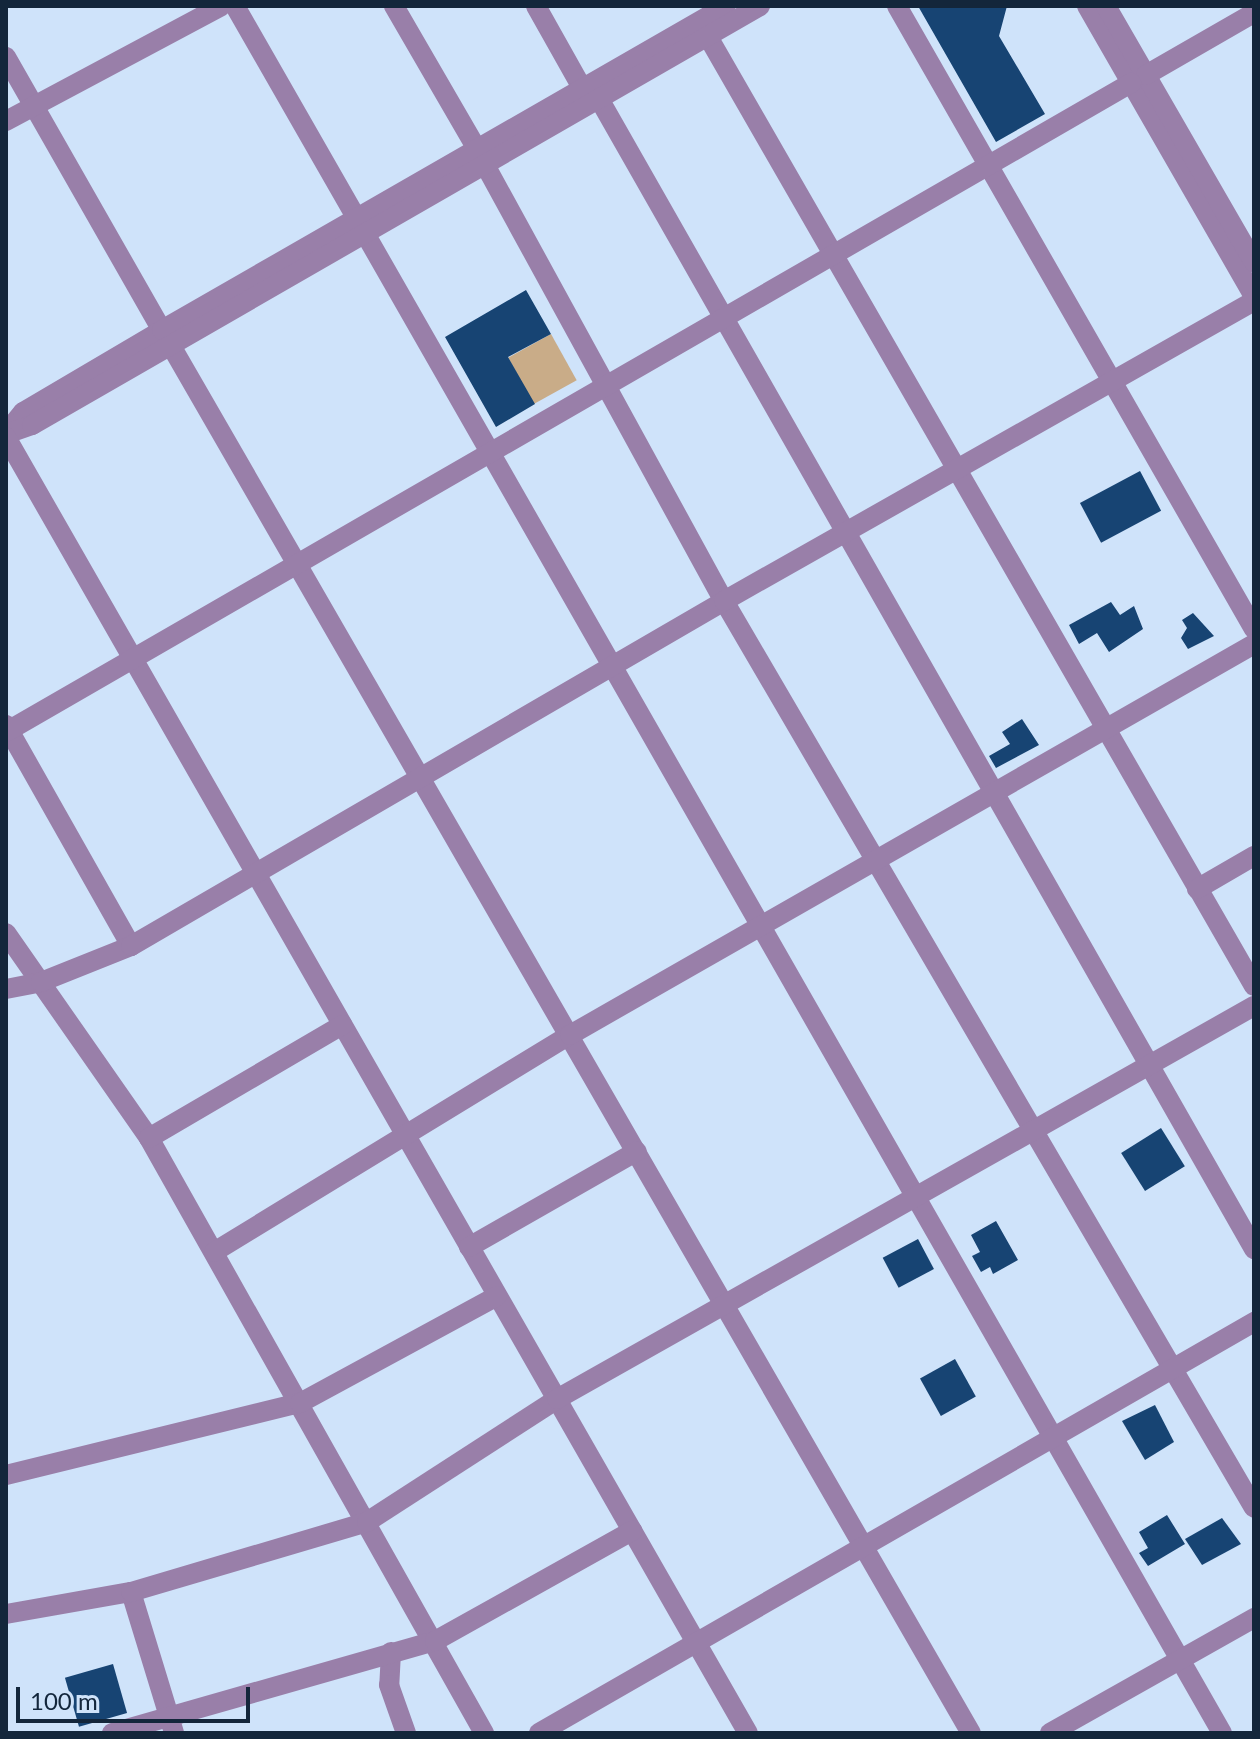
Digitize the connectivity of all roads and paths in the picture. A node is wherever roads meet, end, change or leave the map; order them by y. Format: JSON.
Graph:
{"nodes":[{"id":1,"x":221,"y":6,"type":"edge"},
{"id":2,"x":235,"y":6,"type":"edge"},
{"id":3,"x":394,"y":6,"type":"edge"},
{"id":4,"x":536,"y":6,"type":"edge"},
{"id":5,"x":726,"y":6,"type":"edge"},
{"id":6,"x":760,"y":6,"type":"edge"},
{"id":7,"x":897,"y":6,"type":"edge"},
{"id":8,"x":1087,"y":6,"type":"edge"},
{"id":9,"x":1106,"y":6,"type":"edge"},
{"id":10,"x":1254,"y":13,"type":"edge"},
{"id":11,"x":699,"y":21,"type":"edge"},
{"id":12,"x":6,"y":57,"type":"edge"},
{"id":13,"x":1138,"y":79,"type":"junction"},
{"id":14,"x":590,"y":93,"type":"junction"},
{"id":15,"x":32,"y":105,"type":"junction"},
{"id":16,"x":6,"y":121,"type":"edge"},
{"id":17,"x":480,"y":156,"type":"junction"},
{"id":18,"x":986,"y":162,"type":"junction"},
{"id":19,"x":360,"y":224,"type":"junction"},
{"id":20,"x":831,"y":251,"type":"junction"},
{"id":21,"x":1254,"y":262,"type":"edge"},
{"id":22,"x":1254,"y":299,"type":"edge"},
{"id":23,"x":722,"y":315,"type":"junction"},
{"id":24,"x":166,"y":337,"type":"junction"},
{"id":25,"x":607,"y":381,"type":"junction"},
{"id":26,"x":1112,"y":382,"type":"junction"},
{"id":27,"x":6,"y":434,"type":"edge"},
{"id":28,"x":489,"y":450,"type":"junction"},
{"id":29,"x":957,"y":471,"type":"junction"},
{"id":30,"x":849,"y":532,"type":"junction"},
{"id":31,"x":296,"y":561,"type":"junction"},
{"id":32,"x":724,"y":601,"type":"junction"},
{"id":33,"x":1254,"y":629,"type":"edge"},
{"id":34,"x":1254,"y":644,"type":"edge"},
{"id":35,"x":132,"y":657,"type":"junction"},
{"id":36,"x":613,"y":668,"type":"junction"},
{"id":37,"x":7,"y":729,"type":"edge"},
{"id":38,"x":1105,"y":730,"type":"junction"},
{"id":39,"x":419,"y":778,"type":"junction"},
{"id":40,"x":996,"y":793,"type":"junction"},
{"id":41,"x":1254,"y":856,"type":"edge"},
{"id":42,"x":879,"y":863,"type":"junction"},
{"id":43,"x":256,"y":873,"type":"junction"},
{"id":44,"x":1197,"y":889,"type":"junction"},
{"id":45,"x":761,"y":927,"type":"junction"},
{"id":46,"x":6,"y":933,"type":"edge"},
{"id":47,"x":131,"y":946,"type":"junction"},
{"id":48,"x":41,"y":982,"type":"junction"},
{"id":49,"x":1254,"y":986,"type":"edge"},
{"id":50,"x":6,"y":989,"type":"edge"},
{"id":51,"x":1254,"y":1006,"type":"edge"},
{"id":52,"x":342,"y":1025,"type":"junction"},
{"id":53,"x":570,"y":1035,"type":"junction"},
{"id":54,"x":1148,"y":1066,"type":"junction"},
{"id":55,"x":1032,"y":1135,"type":"junction"},
{"id":56,"x":406,"y":1137,"type":"junction"},
{"id":57,"x":149,"y":1138,"type":"junction"},
{"id":58,"x":637,"y":1151,"type":"junction"},
{"id":59,"x":914,"y":1194,"type":"junction"},
{"id":60,"x":1246,"y":1219,"type":"edge"},
{"id":61,"x":469,"y":1247,"type":"junction"},
{"id":62,"x":1254,"y":1249,"type":"edge"},
{"id":63,"x":214,"y":1252,"type":"junction"},
{"id":64,"x":497,"y":1296,"type":"junction"},
{"id":65,"x":727,"y":1302,"type":"junction"},
{"id":66,"x":1254,"y":1322,"type":"edge"},
{"id":67,"x":1172,"y":1369,"type":"junction"},
{"id":68,"x":557,"y":1399,"type":"junction"},
{"id":69,"x":300,"y":1403,"type":"junction"},
{"id":70,"x":1053,"y":1437,"type":"junction"},
{"id":71,"x":6,"y":1475,"type":"edge"},
{"id":72,"x":1254,"y":1508,"type":"edge"},
{"id":73,"x":367,"y":1522,"type":"junction"},
{"id":74,"x":632,"y":1531,"type":"junction"},
{"id":75,"x":866,"y":1544,"type":"junction"},
{"id":76,"x":131,"y":1592,"type":"junction"},
{"id":77,"x":6,"y":1614,"type":"edge"},
{"id":78,"x":1254,"y":1618,"type":"edge"},
{"id":79,"x":435,"y":1641,"type":"junction"},
{"id":80,"x":695,"y":1642,"type":"junction"},
{"id":81,"x":391,"y":1652,"type":"junction"},
{"id":82,"x":1180,"y":1660,"type":"junction"},
{"id":83,"x":171,"y":1724,"type":"edge"},
{"id":84,"x":112,"y":1733,"type":"edge"},
{"id":85,"x":406,"y":1733,"type":"edge"},
{"id":86,"x":484,"y":1733,"type":"edge"},
{"id":87,"x":539,"y":1733,"type":"edge"},
{"id":88,"x":748,"y":1733,"type":"edge"},
{"id":89,"x":971,"y":1733,"type":"edge"},
{"id":90,"x":1050,"y":1733,"type":"edge"},
{"id":91,"x":1222,"y":1733,"type":"edge"}],
"edges":[{"from":1,"to":15,"type":"street"},
{"from":2,"to":19,"type":"street"},
{"from":3,"to":17,"type":"street"},
{"from":4,"to":14,"type":"street"},
{"from":5,"to":11,"type":"street"},
{"from":6,"to":11,"type":"street"},
{"from":7,"to":18,"type":"street"},
{"from":8,"to":13,"type":"street"},
{"from":9,"to":13,"type":"street"},
{"from":10,"to":13,"type":"street"},
{"from":11,"to":14,"type":"street"},
{"from":11,"to":20,"type":"street"},
{"from":12,"to":15,"type":"street"},
{"from":13,"to":18,"type":"street"},
{"from":13,"to":21,"type":"street"},
{"from":13,"to":22,"type":"street"},
{"from":14,"to":17,"type":"street"},
{"from":14,"to":23,"type":"street"},
{"from":15,"to":16,"type":"street"},
{"from":15,"to":24,"type":"street"},
{"from":17,"to":19,"type":"street"},
{"from":17,"to":25,"type":"street"},
{"from":18,"to":20,"type":"street"},
{"from":18,"to":26,"type":"street"},
{"from":19,"to":24,"type":"street"},
{"from":19,"to":28,"type":"street"},
{"from":20,"to":23,"type":"street"},
{"from":20,"to":29,"type":"street"},
{"from":22,"to":26,"type":"street"},
{"from":23,"to":25,"type":"street"},
{"from":23,"to":30,"type":"street"},
{"from":24,"to":27,"type":"street"},
{"from":24,"to":31,"type":"street"},
{"from":25,"to":28,"type":"street"},
{"from":25,"to":32,"type":"street"},
{"from":26,"to":29,"type":"street"},
{"from":26,"to":33,"type":"street"},
{"from":27,"to":35,"type":"street"},
{"from":28,"to":31,"type":"street"},
{"from":28,"to":36,"type":"street"},
{"from":29,"to":30,"type":"street"},
{"from":29,"to":38,"type":"street"},
{"from":30,"to":32,"type":"street"},
{"from":30,"to":40,"type":"street"},
{"from":31,"to":35,"type":"street"},
{"from":31,"to":39,"type":"street"},
{"from":32,"to":36,"type":"street"},
{"from":32,"to":42,"type":"street"},
{"from":34,"to":38,"type":"street"},
{"from":35,"to":37,"type":"street"},
{"from":35,"to":43,"type":"street"},
{"from":36,"to":39,"type":"street"},
{"from":36,"to":45,"type":"street"},
{"from":37,"to":47,"type":"street"},
{"from":38,"to":40,"type":"street"},
{"from":38,"to":44,"type":"street"},
{"from":39,"to":43,"type":"street"},
{"from":39,"to":53,"type":"street"},
{"from":40,"to":42,"type":"street"},
{"from":40,"to":54,"type":"street"},
{"from":41,"to":44,"type":"street"},
{"from":42,"to":45,"type":"street"},
{"from":42,"to":55,"type":"street"},
{"from":43,"to":47,"type":"street"},
{"from":43,"to":52,"type":"street"},
{"from":44,"to":49,"type":"street"},
{"from":45,"to":53,"type":"street"},
{"from":45,"to":59,"type":"street"},
{"from":46,"to":48,"type":"street"},
{"from":47,"to":48,"type":"street"},
{"from":48,"to":50,"type":"street"},
{"from":48,"to":57,"type":"street"},
{"from":51,"to":54,"type":"street"},
{"from":52,"to":56,"type":"street"},
{"from":52,"to":57,"type":"street"},
{"from":53,"to":56,"type":"street"},
{"from":53,"to":58,"type":"street"},
{"from":54,"to":55,"type":"street"},
{"from":54,"to":60,"type":"street"},
{"from":55,"to":59,"type":"street"},
{"from":55,"to":67,"type":"street"},
{"from":56,"to":61,"type":"street"},
{"from":56,"to":63,"type":"street"},
{"from":57,"to":63,"type":"street"},
{"from":58,"to":61,"type":"street"},
{"from":58,"to":65,"type":"street"},
{"from":59,"to":65,"type":"street"},
{"from":59,"to":70,"type":"street"},
{"from":60,"to":62,"type":"street"},
{"from":61,"to":64,"type":"street"},
{"from":63,"to":69,"type":"street"},
{"from":64,"to":68,"type":"street"},
{"from":64,"to":69,"type":"street"},
{"from":65,"to":68,"type":"street"},
{"from":65,"to":75,"type":"street"},
{"from":66,"to":67,"type":"street"},
{"from":67,"to":70,"type":"street"},
{"from":67,"to":72,"type":"street"},
{"from":68,"to":73,"type":"street"},
{"from":68,"to":74,"type":"street"},
{"from":69,"to":71,"type":"street"},
{"from":69,"to":73,"type":"street"},
{"from":70,"to":75,"type":"street"},
{"from":70,"to":82,"type":"street"},
{"from":73,"to":76,"type":"street"},
{"from":73,"to":79,"type":"street"},
{"from":74,"to":79,"type":"street"},
{"from":74,"to":80,"type":"street"},
{"from":75,"to":80,"type":"street"},
{"from":75,"to":89,"type":"street"},
{"from":76,"to":77,"type":"street"},
{"from":76,"to":83,"type":"street"},
{"from":78,"to":82,"type":"street"},
{"from":79,"to":81,"type":"street"},
{"from":79,"to":86,"type":"street"},
{"from":80,"to":87,"type":"street"},
{"from":80,"to":88,"type":"street"},
{"from":81,"to":83,"type":"street"},
{"from":81,"to":85,"type":"street"},
{"from":82,"to":90,"type":"street"},
{"from":82,"to":91,"type":"street"},
{"from":83,"to":84,"type":"street"}]}
